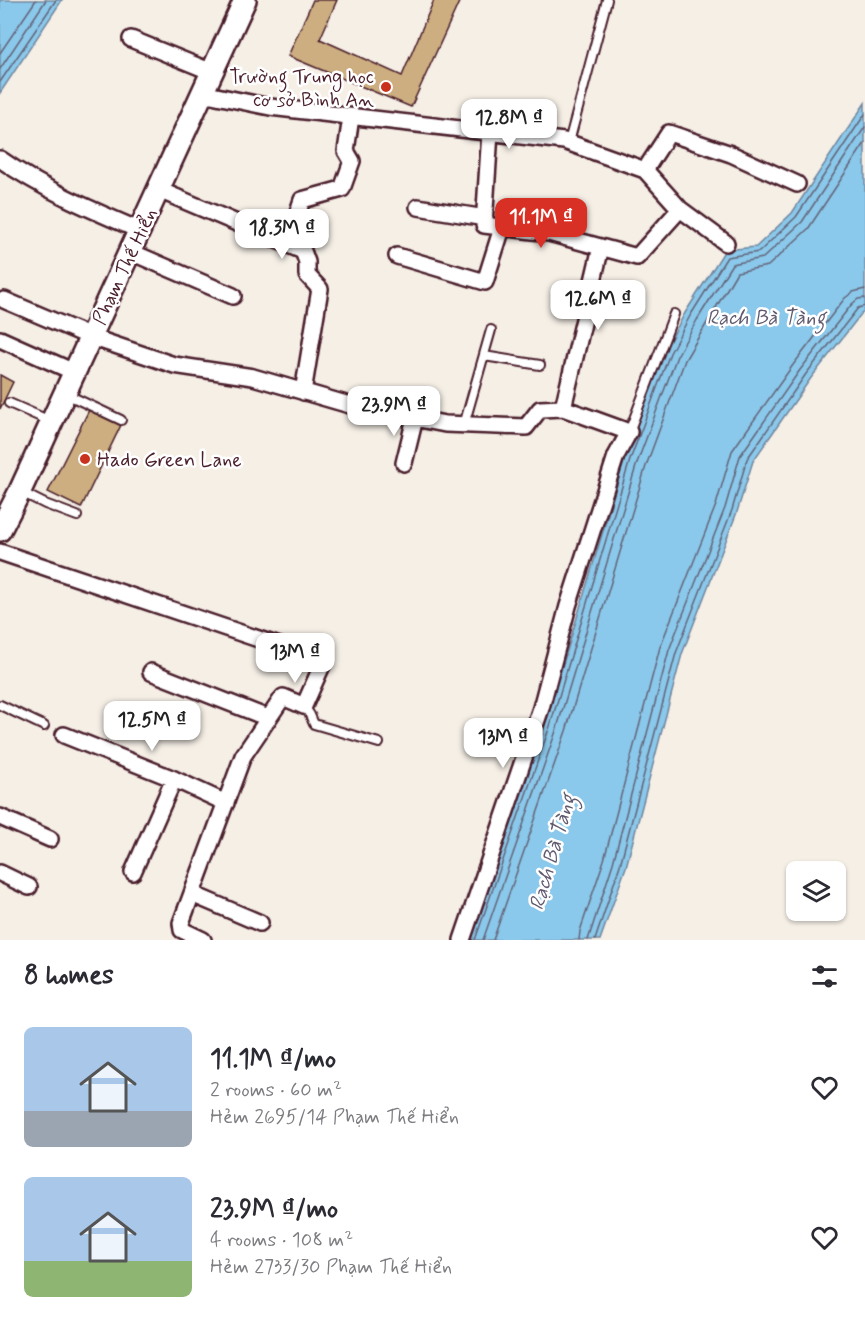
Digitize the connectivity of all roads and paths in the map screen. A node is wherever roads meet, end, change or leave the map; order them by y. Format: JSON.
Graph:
{"nodes":[{"id":1,"x":246,"y":0,"type":"edge"},
{"id":2,"x":607,"y":0,"type":"edge"},
{"id":3,"x":131,"y":39,"type":"dead end"},
{"id":4,"x":212,"y":72,"type":"junction"},
{"id":5,"x":202,"y":93,"type":"junction"},
{"id":6,"x":351,"y":117,"type":"junction"},
{"id":7,"x":490,"y":132,"type":"junction"},
{"id":8,"x":569,"y":142,"type":"junction"},
{"id":9,"x":0,"y":159,"type":"edge"},
{"id":10,"x":645,"y":170,"type":"junction"},
{"id":11,"x":797,"y":184,"type":"dead end"},
{"id":12,"x":159,"y":190,"type":"junction"},
{"id":13,"x":418,"y":207,"type":"dead end"},
{"id":14,"x":680,"y":209,"type":"junction"},
{"id":15,"x":485,"y":218,"type":"junction"},
{"id":16,"x":502,"y":228,"type":"junction"},
{"id":17,"x":141,"y":231,"type":"junction"},
{"id":18,"x":726,"y":243,"type":"dead end"},
{"id":19,"x":287,"y":244,"type":"junction"},
{"id":20,"x":601,"y":247,"type":"junction"},
{"id":21,"x":131,"y":252,"type":"junction"},
{"id":22,"x":397,"y":256,"type":"dead end"},
{"id":23,"x":233,"y":296,"type":"dead end"},
{"id":24,"x":4,"y":300,"type":"dead end"},
{"id":25,"x":674,"y":314,"type":"dead end"},
{"id":26,"x":491,"y":330,"type":"dead end"},
{"id":27,"x":91,"y":337,"type":"junction"},
{"id":28,"x":0,"y":339,"type":"edge"},
{"id":29,"x":484,"y":356,"type":"junction"},
{"id":30,"x":540,"y":365,"type":"dead end"},
{"id":31,"x":74,"y":372,"type":"junction"},
{"id":32,"x":303,"y":392,"type":"junction"},
{"id":33,"x":64,"y":393,"type":"junction"},
{"id":34,"x":9,"y":403,"type":"dead end"},
{"id":35,"x":563,"y":408,"type":"junction"},
{"id":36,"x":415,"y":418,"type":"junction"},
{"id":37,"x":122,"y":420,"type":"dead end"},
{"id":38,"x":51,"y":422,"type":"junction"},
{"id":39,"x":464,"y":425,"type":"junction"},
{"id":40,"x":629,"y":432,"type":"junction"},
{"id":41,"x":404,"y":463,"type":"dead end"},
{"id":42,"x":20,"y":492,"type":"junction"},
{"id":43,"x":77,"y":516,"type":"dead end"},
{"id":44,"x":0,"y":530,"type":"edge"},
{"id":45,"x":0,"y":552,"type":"edge"},
{"id":46,"x":152,"y":672,"type":"dead end"},
{"id":47,"x":0,"y":705,"type":"edge"},
{"id":48,"x":304,"y":706,"type":"junction"},
{"id":49,"x":268,"y":718,"type":"junction"},
{"id":50,"x":44,"y":726,"type":"dead end"},
{"id":51,"x":64,"y":735,"type":"dead end"},
{"id":52,"x":379,"y":743,"type":"dead end"},
{"id":53,"x":174,"y":778,"type":"junction"},
{"id":54,"x":226,"y":803,"type":"junction"},
{"id":55,"x":0,"y":817,"type":"edge"},
{"id":56,"x":50,"y":839,"type":"dead end"},
{"id":57,"x":133,"y":872,"type":"dead end"},
{"id":58,"x":0,"y":873,"type":"edge"},
{"id":59,"x":29,"y":887,"type":"dead end"},
{"id":60,"x":192,"y":894,"type":"junction"},
{"id":61,"x":260,"y":923,"type":"dead end"},
{"id":62,"x":203,"y":940,"type":"edge"},
{"id":63,"x":462,"y":940,"type":"edge"}],
"edges":[{"from":1,"to":4,"type":"main road","name":"Phạm Thế Hiển"},
{"from":2,"to":8,"type":"lane"},
{"from":3,"to":4,"type":"street"},
{"from":4,"to":5,"type":"main road","name":"Phạm Thế Hiển"},
{"from":5,"to":6,"type":"street"},
{"from":5,"to":12,"type":"main road","name":"Phạm Thế Hiển"},
{"from":6,"to":7,"type":"street"},
{"from":6,"to":19,"type":"street"},
{"from":7,"to":8,"type":"street"},
{"from":7,"to":15,"type":"street"},
{"from":8,"to":10,"type":"street"},
{"from":9,"to":17,"type":"street"},
{"from":10,"to":11,"type":"street"},
{"from":10,"to":14,"type":"street"},
{"from":12,"to":17,"type":"main road","name":"Phạm Thế Hiển"},
{"from":12,"to":19,"type":"street"},
{"from":13,"to":15,"type":"street"},
{"from":14,"to":18,"type":"street"},
{"from":14,"to":20,"type":"street"},
{"from":15,"to":16,"type":"street"},
{"from":16,"to":20,"type":"street"},
{"from":16,"to":22,"type":"street"},
{"from":17,"to":21,"type":"main road","name":"Phạm Thế Hiển"},
{"from":19,"to":32,"type":"street"},
{"from":20,"to":35,"type":"street"},
{"from":21,"to":23,"type":"street"},
{"from":21,"to":27,"type":"main road","name":"Phạm Thế Hiển"},
{"from":24,"to":27,"type":"street"},
{"from":25,"to":40,"type":"lane"},
{"from":26,"to":29,"type":"lane"},
{"from":27,"to":31,"type":"main road","name":"Phạm Thế Hiển"},
{"from":27,"to":32,"type":"street"},
{"from":28,"to":31,"type":"street"},
{"from":29,"to":30,"type":"lane"},
{"from":29,"to":39,"type":"lane"},
{"from":31,"to":33,"type":"main road","name":"Phạm Thế Hiển"},
{"from":32,"to":36,"type":"street"},
{"from":33,"to":37,"type":"lane"},
{"from":33,"to":38,"type":"main road","name":"Phạm Thế Hiển"},
{"from":34,"to":38,"type":"lane"},
{"from":35,"to":39,"type":"street"},
{"from":35,"to":40,"type":"street"},
{"from":36,"to":39,"type":"street"},
{"from":36,"to":41,"type":"street"},
{"from":38,"to":42,"type":"main road","name":"Phạm Thế Hiển"},
{"from":40,"to":63,"type":"street"},
{"from":42,"to":43,"type":"lane"},
{"from":42,"to":44,"type":"main road","name":"Phạm Thế Hiển"},
{"from":45,"to":48,"type":"street"},
{"from":46,"to":49,"type":"street"},
{"from":47,"to":50,"type":"lane"},
{"from":48,"to":49,"type":"street"},
{"from":48,"to":52,"type":"lane"},
{"from":49,"to":54,"type":"street"},
{"from":51,"to":53,"type":"street"},
{"from":53,"to":54,"type":"street"},
{"from":53,"to":57,"type":"street"},
{"from":54,"to":60,"type":"street"},
{"from":55,"to":56,"type":"street"},
{"from":58,"to":59,"type":"street"},
{"from":60,"to":61,"type":"street"},
{"from":60,"to":62,"type":"street"}]}
